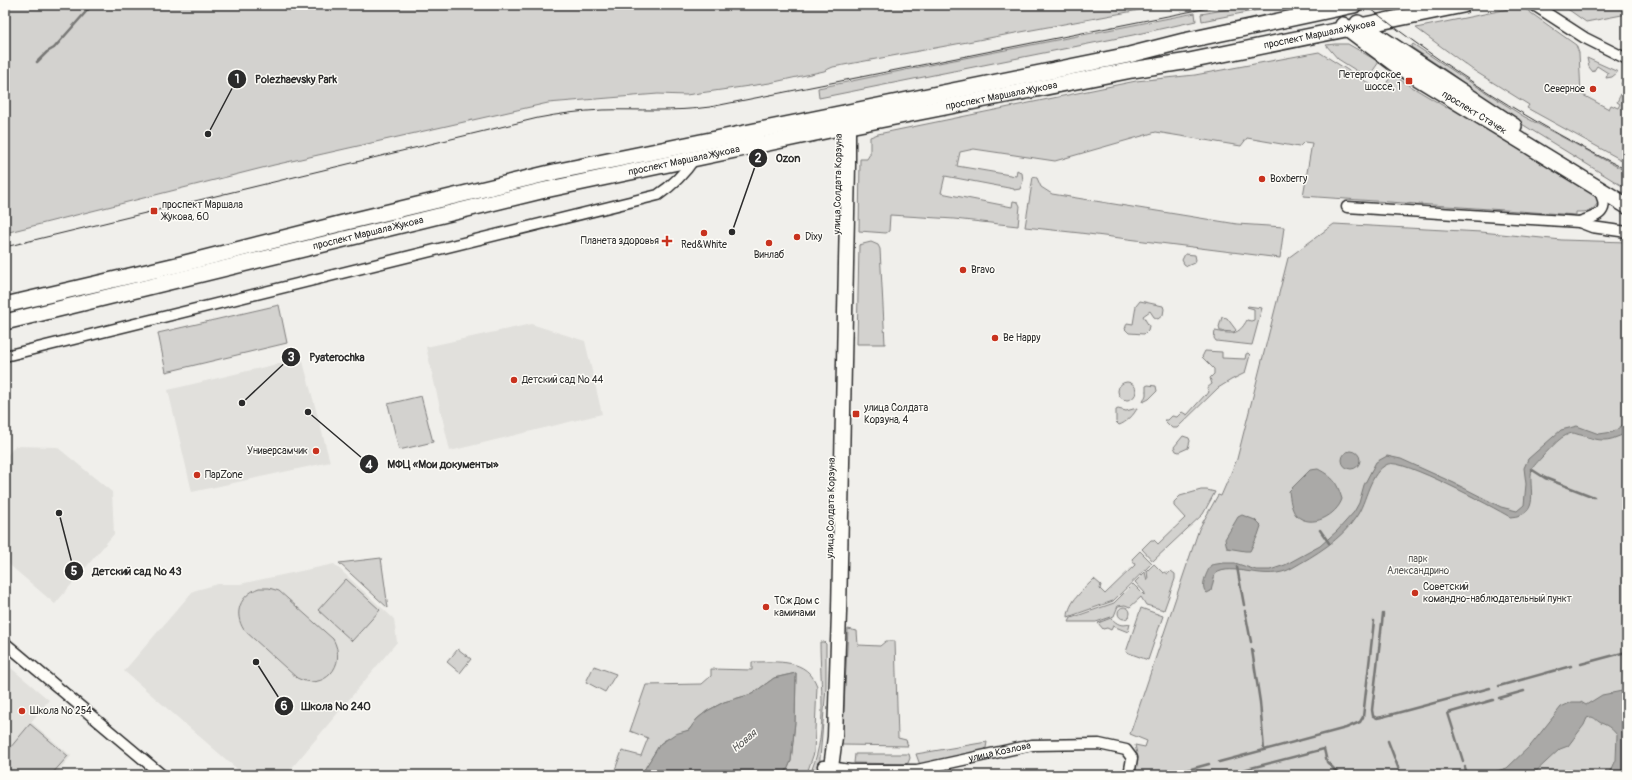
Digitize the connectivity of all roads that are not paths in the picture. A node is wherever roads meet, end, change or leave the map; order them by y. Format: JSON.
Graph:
{"nodes":[{"id":1,"x":1354,"y":5,"type":"edge"},
{"id":2,"x":1463,"y":5,"type":"edge"},
{"id":3,"x":1534,"y":5,"type":"edge"},
{"id":4,"x":1329,"y":7,"type":"edge"},
{"id":5,"x":1363,"y":26,"type":"junction"},
{"id":6,"x":1348,"y":29,"type":"junction"},
{"id":7,"x":1627,"y":60,"type":"edge"},
{"id":8,"x":844,"y":112,"type":"junction"},
{"id":9,"x":844,"y":127,"type":"junction"},
{"id":10,"x":694,"y":159,"type":"junction"},
{"id":11,"x":1597,"y":189,"type":"junction"},
{"id":12,"x":1627,"y":196,"type":"edge"},
{"id":13,"x":1627,"y":206,"type":"edge"},
{"id":14,"x":1347,"y":208,"type":"dead end"},
{"id":15,"x":1579,"y":222,"type":"junction"},
{"id":16,"x":1627,"y":232,"type":"edge"},
{"id":17,"x":5,"y":305,"type":"edge"},
{"id":18,"x":5,"y":322,"type":"edge"},
{"id":19,"x":5,"y":356,"type":"edge"},
{"id":20,"x":5,"y":643,"type":"edge"},
{"id":21,"x":826,"y":771,"type":"edge"},
{"id":22,"x":162,"y":775,"type":"edge"},
{"id":23,"x":1129,"y":775,"type":"edge"}],
"edges":[{"from":1,"to":4,"type":"main road","name":"проспект Маршала Жукова"},
{"from":2,"to":5,"type":"main road","name":"проспект Маршала Жукова"},
{"from":3,"to":7,"type":"street"},
{"from":4,"to":5,"type":"main road","name":"проспект Стачек"},
{"from":4,"to":6,"type":"main road","name":"проспект Стачек"},
{"from":4,"to":8,"type":"main road","name":"проспект Маршала Жукова"},
{"from":5,"to":6,"type":"main road","name":"проспект Маршала Жукова"},
{"from":5,"to":12,"type":"main road","name":"проспект Стачек"},
{"from":6,"to":9,"type":"main road","name":"проспект Маршала Жукова"},
{"from":6,"to":11,"type":"main road","name":"проспект Стачек"},
{"from":8,"to":9,"type":"street","name":"улица Солдата Корзуна"},
{"from":8,"to":17,"type":"main road","name":"проспект Маршала Жукова"},
{"from":9,"to":10,"type":"main road","name":"проспект Маршала Жукова"},
{"from":9,"to":21,"type":"street","name":"улица Солдата Корзуна"},
{"from":10,"to":18,"type":"main road","name":"проспект Маршала Жукова"},
{"from":10,"to":19,"type":"street"},
{"from":11,"to":13,"type":"main road","name":"проспект Стачек"},
{"from":11,"to":15,"type":"street"},
{"from":14,"to":15,"type":"street"},
{"from":15,"to":16,"type":"street"},
{"from":20,"to":22,"type":"street"},
{"from":21,"to":23,"type":"street","name":"улица Козлова"}]}
